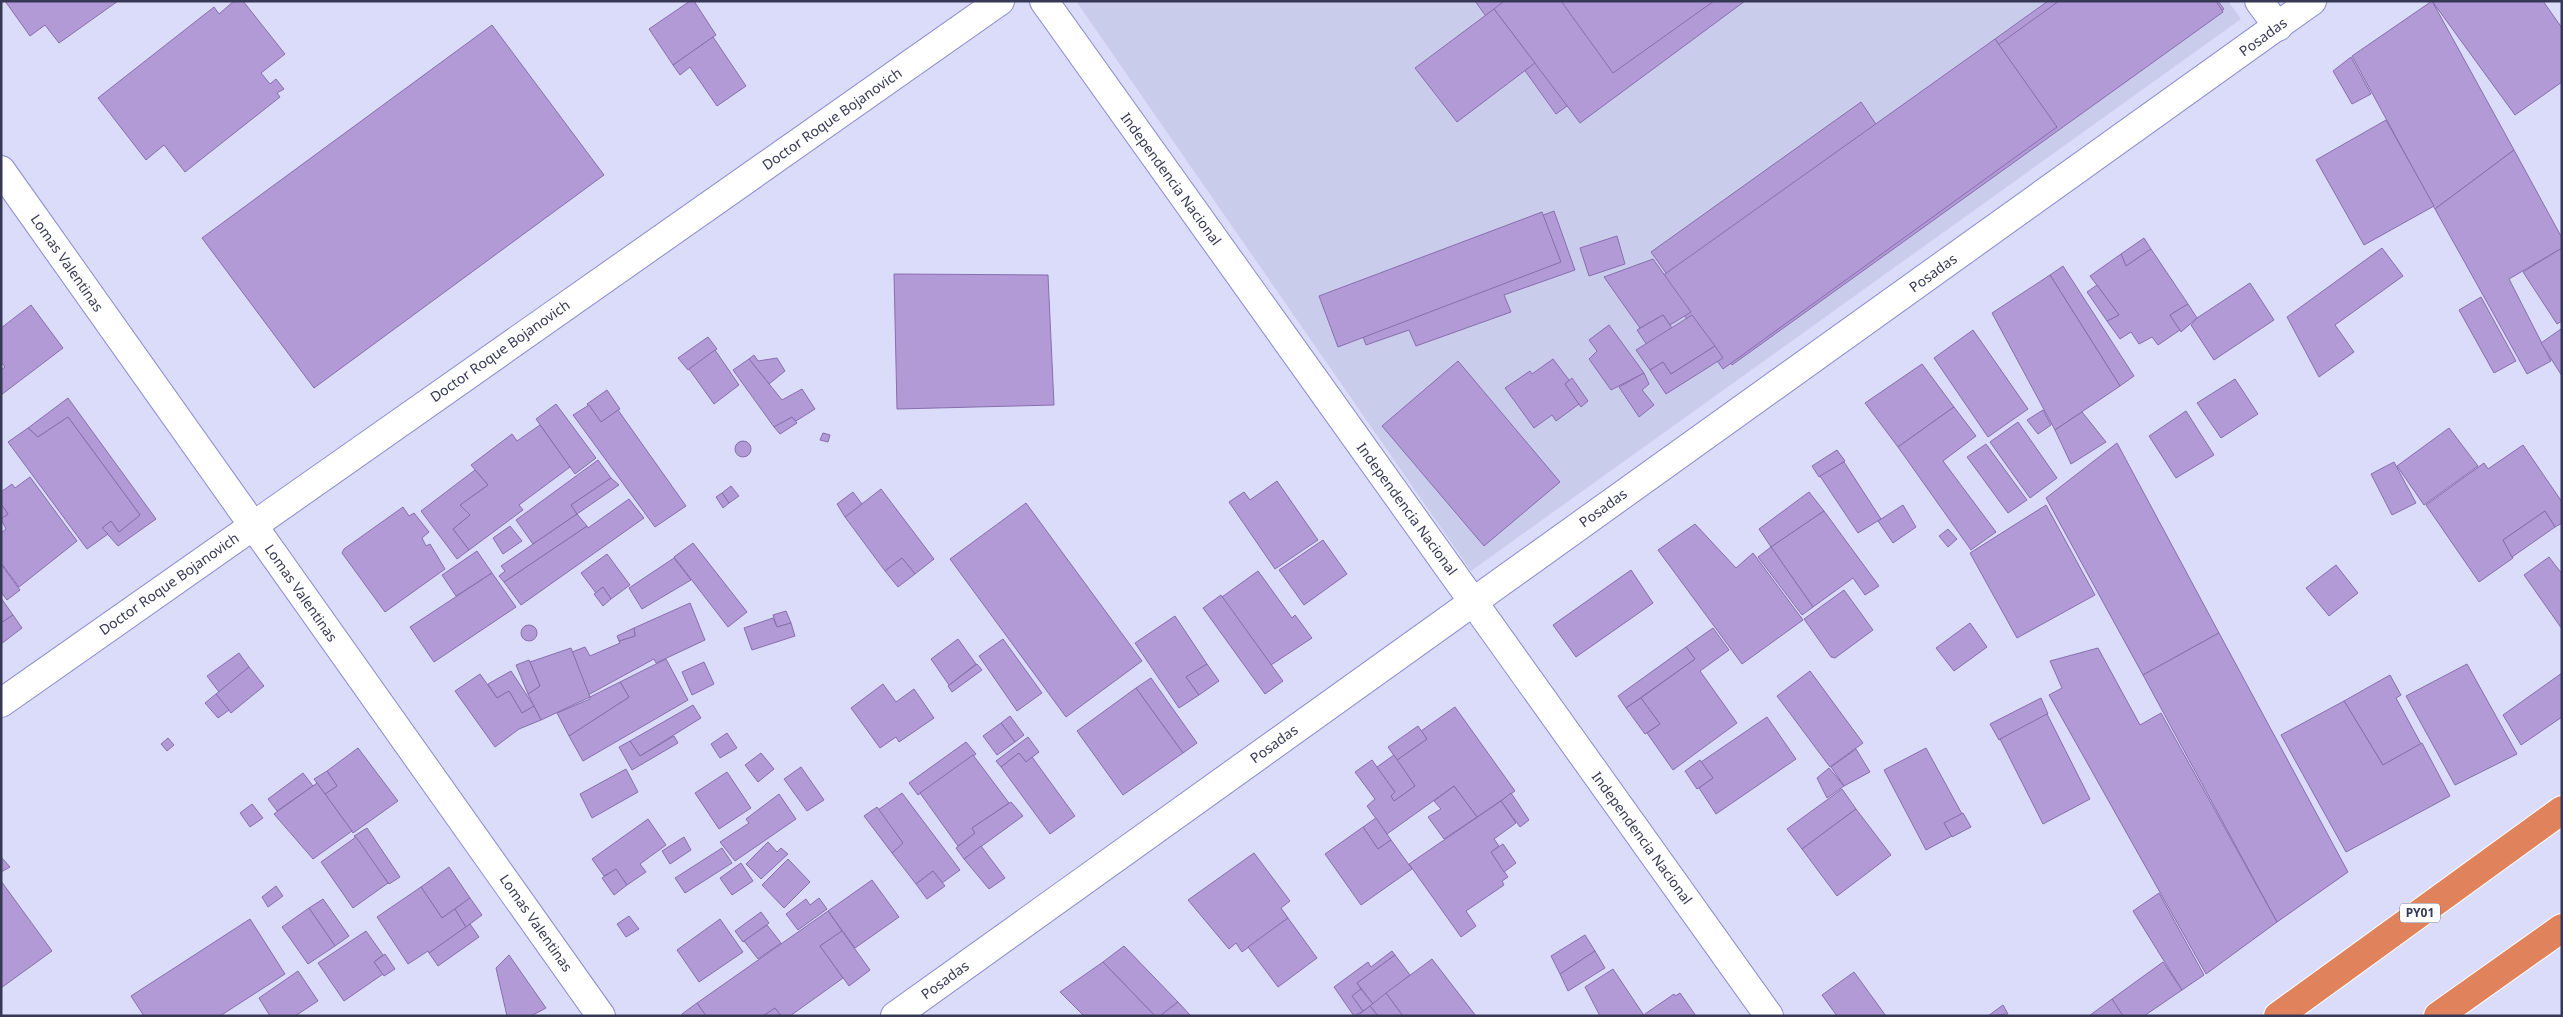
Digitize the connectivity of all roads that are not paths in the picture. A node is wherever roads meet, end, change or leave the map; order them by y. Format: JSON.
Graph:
{"nodes":[{"id":1,"x":1000,"y":1,"type":"edge"},
{"id":2,"x":1044,"y":1,"type":"edge"},
{"id":3,"x":2259,"y":1,"type":"edge"},
{"id":4,"x":2312,"y":1,"type":"edge"},
{"id":5,"x":2278,"y":27,"type":"junction"},
{"id":6,"x":1,"y":170,"type":"edge"},
{"id":7,"x":252,"y":525,"type":"junction"},
{"id":8,"x":1473,"y":601,"type":"junction"},
{"id":9,"x":1,"y":703,"type":"edge"},
{"id":10,"x":2562,"y":810,"type":"edge"},
{"id":11,"x":2562,"y":928,"type":"edge"},
{"id":12,"x":601,"y":1016,"type":"edge"},
{"id":13,"x":895,"y":1016,"type":"edge"},
{"id":14,"x":1769,"y":1016,"type":"edge"},
{"id":15,"x":2278,"y":1016,"type":"edge"},
{"id":16,"x":2438,"y":1016,"type":"edge"}],
"edges":[{"from":1,"to":7,"type":"street","name":"Doctor Roque Bojanovich"},
{"from":2,"to":8,"type":"street","name":"Independencia Nacional"},
{"from":3,"to":5,"type":"street"},
{"from":4,"to":5,"type":"street","name":"Posadas"},
{"from":5,"to":8,"type":"street","name":"Posadas"},
{"from":6,"to":7,"type":"street","name":"Lomas Valentinas"},
{"from":7,"to":9,"type":"street","name":"Doctor Roque Bojanovich"},
{"from":7,"to":12,"type":"street","name":"Lomas Valentinas"},
{"from":8,"to":13,"type":"street","name":"Posadas"},
{"from":8,"to":14,"type":"street","name":"Independencia Nacional"},
{"from":10,"to":15,"type":"highway","number":"PY01"},
{"from":11,"to":16,"type":"highway"}]}
